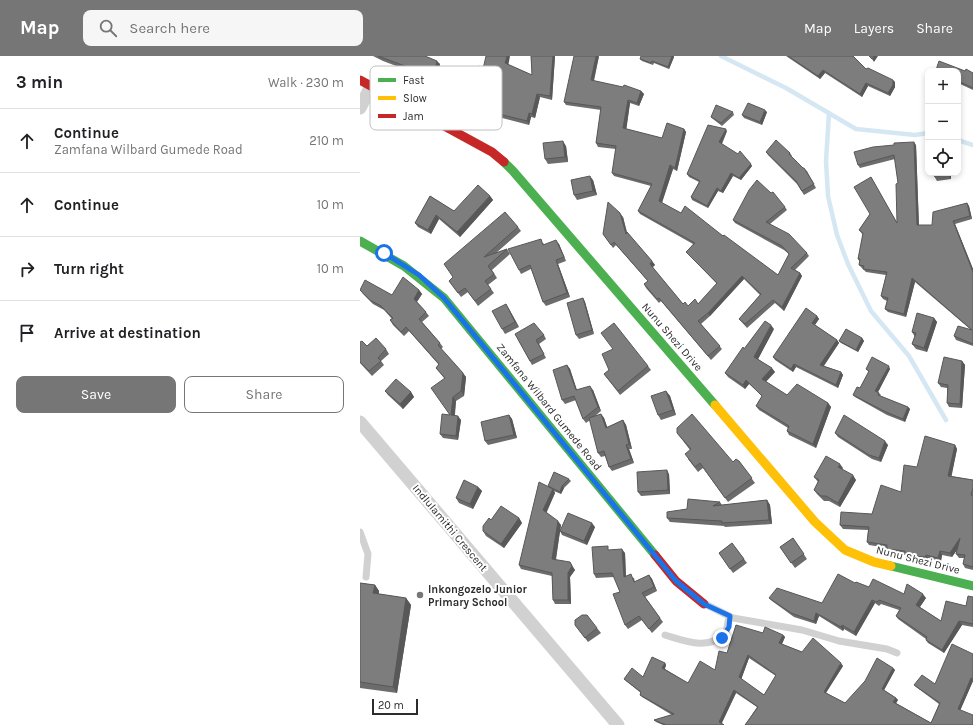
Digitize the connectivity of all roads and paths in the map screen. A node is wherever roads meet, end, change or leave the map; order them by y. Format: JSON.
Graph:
{"nodes":[{"id":1,"x":366,"y":83,"type":"edge"},
{"id":2,"x":360,"y":108,"type":"edge"},
{"id":3,"x":452,"y":130,"type":"edge"},
{"id":4,"x":360,"y":241,"type":"edge"},
{"id":5,"x":360,"y":422,"type":"edge"},
{"id":6,"x":360,"y":532,"type":"edge"},
{"id":7,"x":366,"y":577,"type":"dead end"},
{"id":8,"x":973,"y":586,"type":"edge"},
{"id":9,"x":704,"y":604,"type":"joint"},
{"id":10,"x":730,"y":616,"type":"junction"},
{"id":11,"x":665,"y":635,"type":"dead end"},
{"id":12,"x":897,"y":653,"type":"dead end"},
{"id":13,"x":618,"y":725,"type":"edge"}],
"edges":[{"from":1,"to":2,"type":"street"},
{"from":3,"to":8,"type":"street","name":"Nunu Shezi Drive"},
{"from":4,"to":9,"type":"street","name":"Zamfana Wilbard Gumede Road"},
{"from":5,"to":13,"type":"street","name":"Indlulamithi Crescent"},
{"from":6,"to":7,"type":"lane"},
{"from":9,"to":10,"type":"lane"},
{"from":10,"to":11,"type":"lane"},
{"from":10,"to":12,"type":"lane"}]}
